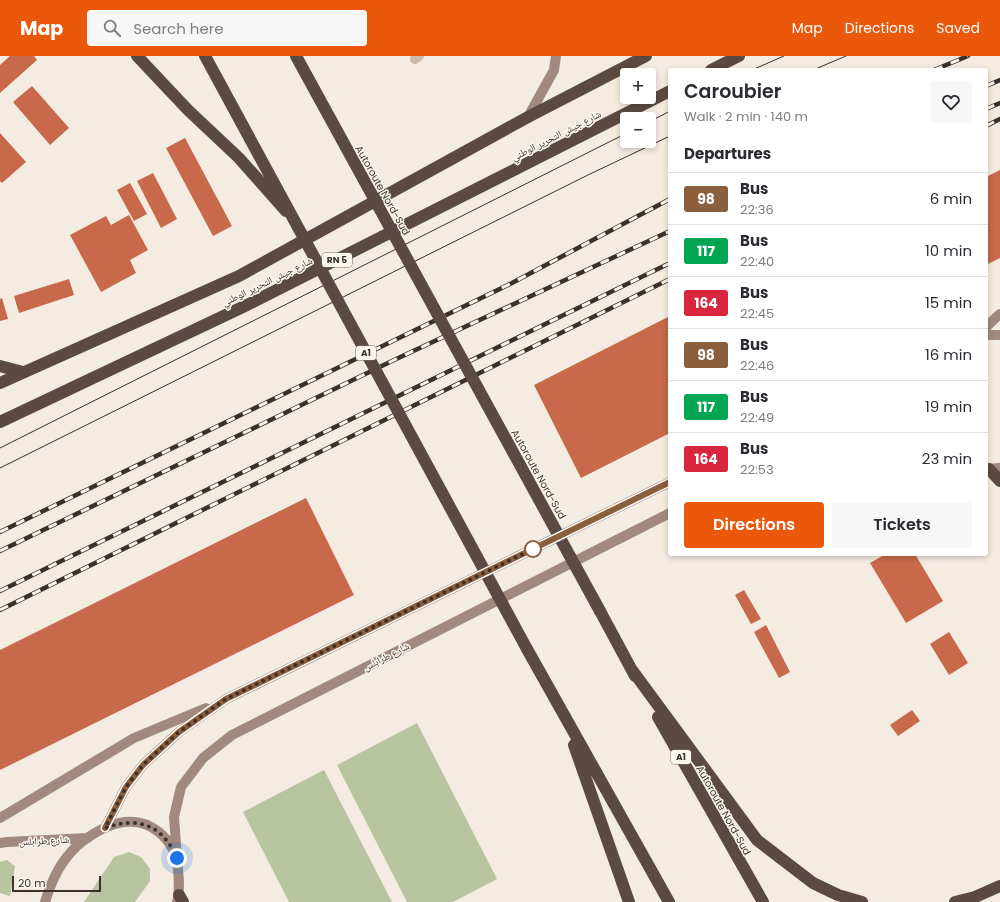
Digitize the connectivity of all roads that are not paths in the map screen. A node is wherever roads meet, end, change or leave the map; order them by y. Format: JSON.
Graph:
{"nodes":[{"id":1,"x":137,"y":56,"type":"edge"},
{"id":2,"x":205,"y":56,"type":"edge"},
{"id":3,"x":296,"y":56,"type":"edge"},
{"id":4,"x":556,"y":56,"type":"edge"},
{"id":5,"x":646,"y":56,"type":"edge"},
{"id":6,"x":739,"y":56,"type":"edge"},
{"id":7,"x":715,"y":68,"type":"edge"},
{"id":8,"x":668,"y":92,"type":"edge"},
{"id":9,"x":528,"y":117,"type":"junction"},
{"id":10,"x":296,"y":223,"type":"junction"},
{"id":11,"x":1000,"y":314,"type":"edge"},
{"id":12,"x":988,"y":325,"type":"edge"},
{"id":13,"x":988,"y":334,"type":"edge"},
{"id":14,"x":1000,"y":335,"type":"edge"},
{"id":15,"x":0,"y":366,"type":"edge"},
{"id":16,"x":23,"y":372,"type":"junction"},
{"id":17,"x":0,"y":383,"type":"edge"},
{"id":18,"x":0,"y":422,"type":"edge"},
{"id":19,"x":992,"y":469,"type":"edge"},
{"id":20,"x":1000,"y":481,"type":"edge"},
{"id":21,"x":668,"y":483,"type":"edge"},
{"id":22,"x":668,"y":514,"type":"edge"},
{"id":23,"x":632,"y":670,"type":"junction"},
{"id":24,"x":226,"y":699,"type":"junction"},
{"id":25,"x":564,"y":713,"type":"junction"},
{"id":26,"x":0,"y":818,"type":"edge"},
{"id":27,"x":105,"y":828,"type":"junction"},
{"id":28,"x":88,"y":838,"type":"junction"},
{"id":29,"x":0,"y":843,"type":"edge"},
{"id":30,"x":177,"y":858,"type":"junction"},
{"id":31,"x":1000,"y":886,"type":"edge"},
{"id":32,"x":180,"y":900,"type":"edge"},
{"id":33,"x":45,"y":902,"type":"edge"},
{"id":34,"x":629,"y":902,"type":"edge"},
{"id":35,"x":669,"y":902,"type":"edge"},
{"id":36,"x":763,"y":902,"type":"edge"},
{"id":37,"x":862,"y":902,"type":"edge"},
{"id":38,"x":955,"y":902,"type":"edge"}],
"edges":[{"from":1,"to":10,"type":"highway","bridge":true},
{"from":2,"to":10,"type":"highway","number":"A1","bridge":true},
{"from":3,"to":23,"type":"highway","name":"Autoroute Nord-Sud","number":"A1","bridge":true},
{"from":4,"to":9,"type":"main road"},
{"from":5,"to":9,"type":"highway","name":"شارع جيش التحرير الوطني"},
{"from":6,"to":7,"type":"highway"},
{"from":8,"to":18,"type":"highway","name":"شارع جيش التحرير الوطني","number":"RN 5"},
{"from":9,"to":16,"type":"highway","name":"شارع جيش التحرير الوطني"},
{"from":10,"to":25,"type":"highway","number":"A1","bridge":true},
{"from":11,"to":12,"type":"main road"},
{"from":13,"to":14,"type":"main road"},
{"from":15,"to":16,"type":"highway"},
{"from":16,"to":17,"type":"highway","name":"شارع جيش التحرير الوطني"},
{"from":19,"to":20,"type":"highway"},
{"from":21,"to":24,"type":"main road"},
{"from":22,"to":30,"type":"main road","name":"شارع طرابلس"},
{"from":23,"to":36,"type":"highway","name":"Autoroute Nord-Sud","number":"A1"},
{"from":23,"to":37,"type":"highway"},
{"from":24,"to":26,"type":"main road"},
{"from":24,"to":27,"type":"main road"},
{"from":25,"to":34,"type":"highway"},
{"from":25,"to":35,"type":"highway","number":"A1"},
{"from":27,"to":28,"type":"main road"},
{"from":27,"to":30,"type":"main road"},
{"from":28,"to":29,"type":"main road","name":"شارع طرابلس"},
{"from":28,"to":33,"type":"main road"},
{"from":30,"to":32,"type":"main road","name":"شارع طرابلس"},
{"from":31,"to":38,"type":"highway"}]}
